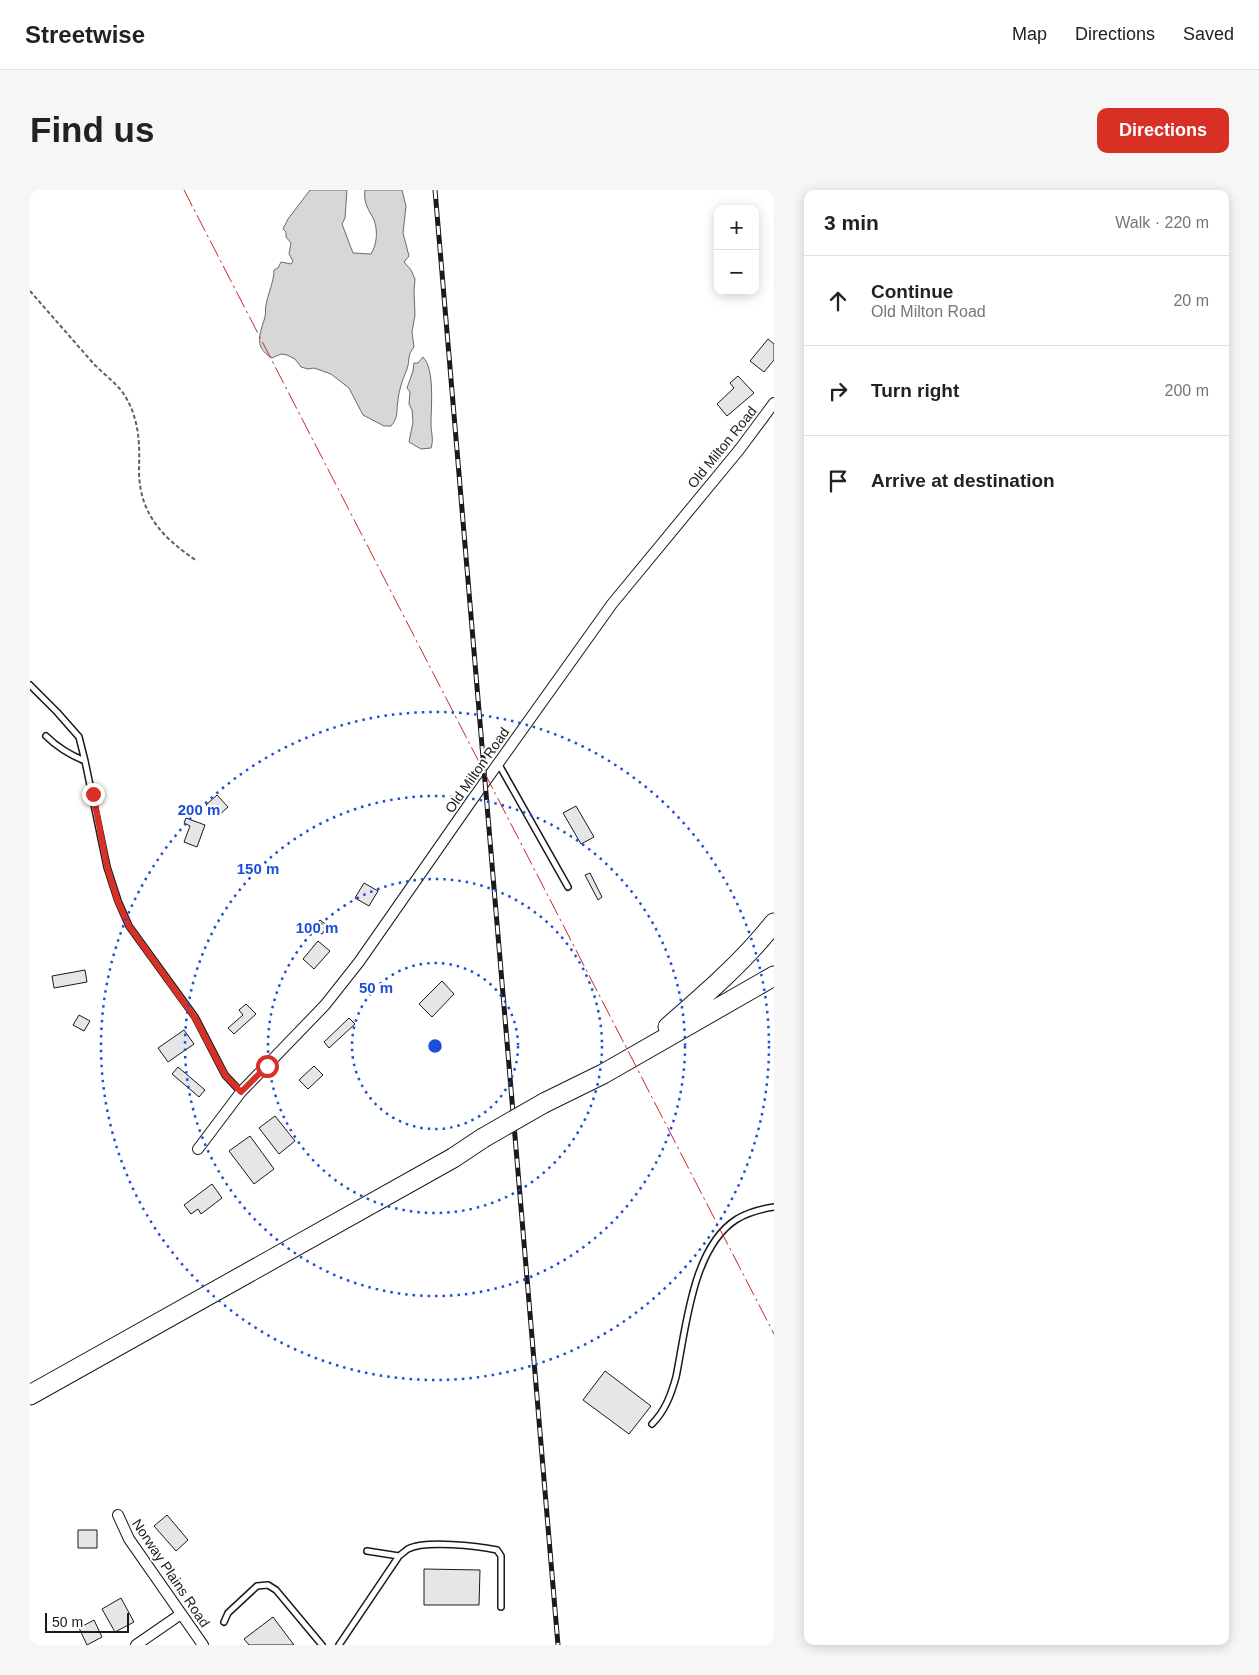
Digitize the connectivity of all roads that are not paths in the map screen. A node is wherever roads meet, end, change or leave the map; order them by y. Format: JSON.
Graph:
{"nodes":[{"id":1,"x":774,"y":403,"type":"edge"},
{"id":2,"x":30,"y":685,"type":"edge"},
{"id":3,"x":46,"y":736,"type":"dead end"},
{"id":4,"x":86,"y":761,"type":"junction"},
{"id":5,"x":498,"y":763,"type":"junction"},
{"id":6,"x":568,"y":887,"type":"dead end"},
{"id":7,"x":774,"y":923,"type":"edge"},
{"id":8,"x":774,"y":976,"type":"edge"},
{"id":9,"x":638,"y":1054,"type":"junction"},
{"id":10,"x":241,"y":1092,"type":"junction"},
{"id":11,"x":198,"y":1149,"type":"dead end"},
{"id":12,"x":774,"y":1207,"type":"edge"},
{"id":13,"x":37,"y":1391,"type":"edge"},
{"id":14,"x":30,"y":1404,"type":"edge"},
{"id":15,"x":652,"y":1424,"type":"dead end"},
{"id":16,"x":118,"y":1515,"type":"dead end"},
{"id":17,"x":367,"y":1551,"type":"dead end"},
{"id":18,"x":399,"y":1556,"type":"junction"},
{"id":19,"x":501,"y":1607,"type":"dead end"},
{"id":20,"x":181,"y":1614,"type":"junction"},
{"id":21,"x":224,"y":1622,"type":"dead end"},
{"id":22,"x":136,"y":1645,"type":"edge"},
{"id":23,"x":203,"y":1645,"type":"edge"},
{"id":24,"x":322,"y":1645,"type":"edge"},
{"id":25,"x":339,"y":1645,"type":"edge"}],
"edges":[{"from":1,"to":5,"type":"street","name":"Old Milton Road"},
{"from":2,"to":4,"type":"lane"},
{"from":3,"to":4,"type":"lane"},
{"from":4,"to":10,"type":"lane"},
{"from":5,"to":6,"type":"lane"},
{"from":5,"to":10,"type":"street","name":"Old Milton Road"},
{"from":7,"to":9,"type":"highway"},
{"from":8,"to":9,"type":"highway"},
{"from":9,"to":13,"type":"highway","bridge":true},
{"from":10,"to":11,"type":"street","name":"Old Milton Road"},
{"from":12,"to":15,"type":"lane"},
{"from":13,"to":14,"type":"highway"},
{"from":16,"to":20,"type":"street","name":"Norway Plains Road"},
{"from":17,"to":18,"type":"lane"},
{"from":18,"to":19,"type":"lane"},
{"from":18,"to":25,"type":"lane"},
{"from":20,"to":22,"type":"street"},
{"from":20,"to":23,"type":"street","name":"Norway Plains Road"},
{"from":21,"to":24,"type":"lane"}]}
